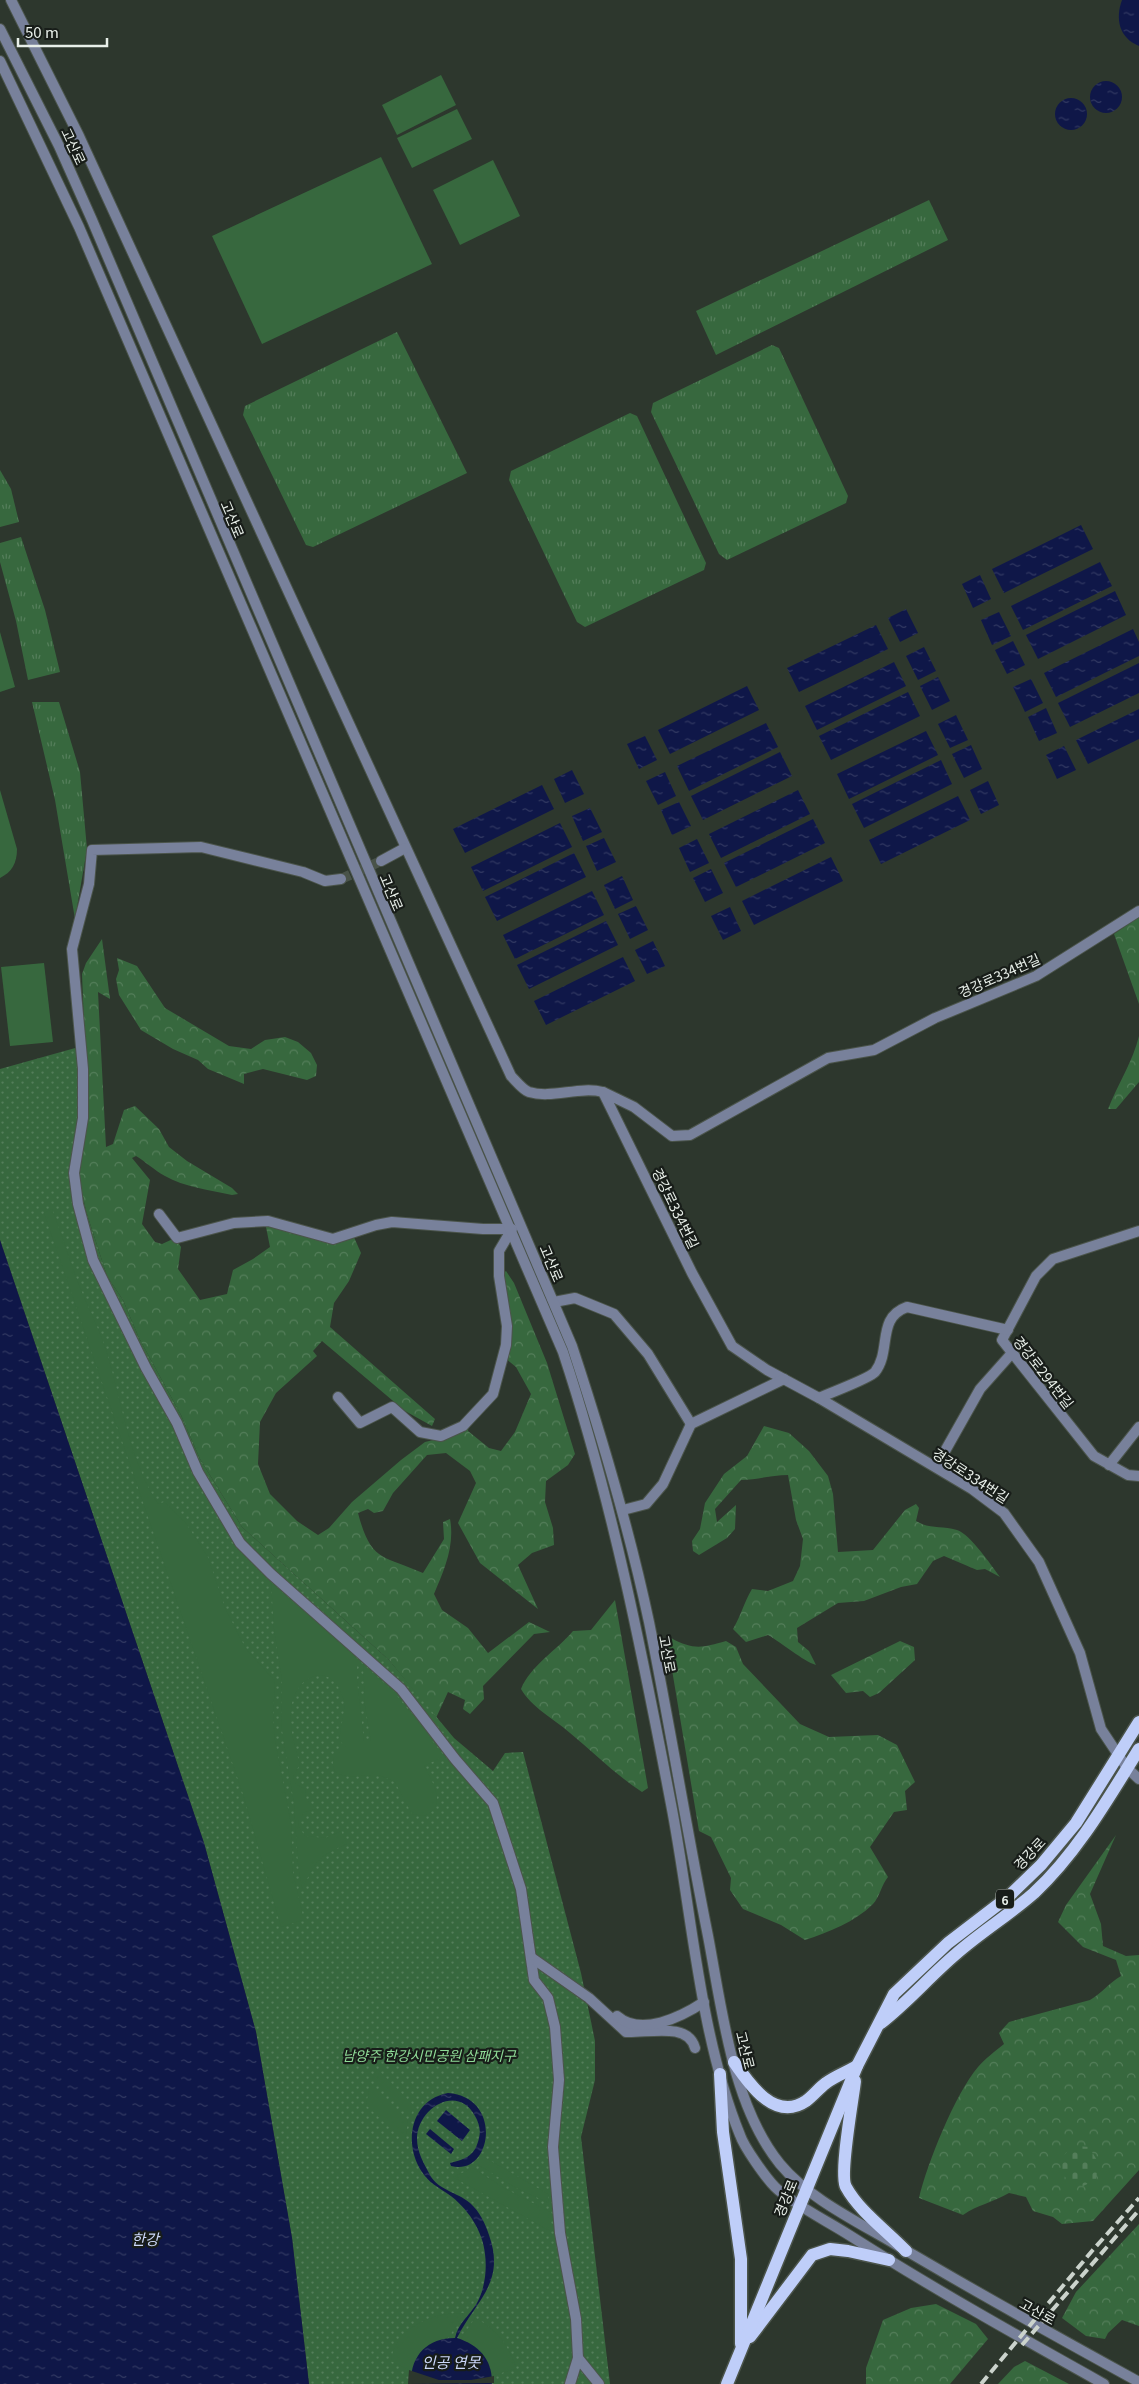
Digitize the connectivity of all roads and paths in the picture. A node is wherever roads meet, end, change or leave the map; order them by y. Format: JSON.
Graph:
{"nodes":[{"id":1,"x":11,"y":0,"type":"edge"},
{"id":2,"x":0,"y":29,"type":"edge"},
{"id":3,"x":0,"y":61,"type":"edge"},
{"id":4,"x":405,"y":848,"type":"junction"},
{"id":5,"x":381,"y":861,"type":"tunnel mouth"},
{"id":6,"x":341,"y":879,"type":"tunnel mouth"},
{"id":7,"x":1139,"y":911,"type":"edge"},
{"id":8,"x":604,"y":1092,"type":"junction"},
{"id":9,"x":159,"y":1214,"type":"dead end"},
{"id":10,"x":512,"y":1229,"type":"junction"},
{"id":11,"x":1139,"y":1232,"type":"edge"},
{"id":12,"x":554,"y":1302,"type":"junction"},
{"id":13,"x":1008,"y":1330,"type":"junction"},
{"id":14,"x":1012,"y":1353,"type":"junction"},
{"id":15,"x":784,"y":1379,"type":"junction"},
{"id":16,"x":338,"y":1397,"type":"dead end"},
{"id":17,"x":818,"y":1398,"type":"junction"},
{"id":18,"x":691,"y":1424,"type":"junction"},
{"id":19,"x":1139,"y":1427,"type":"edge"},
{"id":20,"x":1110,"y":1465,"type":"junction"},
{"id":21,"x":936,"y":1467,"type":"junction"},
{"id":22,"x":1139,"y":1476,"type":"edge"},
{"id":23,"x":623,"y":1510,"type":"junction"},
{"id":24,"x":1139,"y":1722,"type":"edge"},
{"id":25,"x":1139,"y":1749,"type":"edge"},
{"id":26,"x":1119,"y":1756,"type":"junction"},
{"id":27,"x":1127,"y":1768,"type":"junction"},
{"id":28,"x":1139,"y":1779,"type":"edge"},
{"id":29,"x":532,"y":1958,"type":"junction"},
{"id":30,"x":589,"y":1998,"type":"junction"},
{"id":31,"x":704,"y":2002,"type":"junction"},
{"id":32,"x":877,"y":2026,"type":"junction"},
{"id":33,"x":695,"y":2048,"type":"dead end"},
{"id":34,"x":734,"y":2062,"type":"junction"},
{"id":35,"x":857,"y":2066,"type":"junction"},
{"id":36,"x":720,"y":2074,"type":"junction"},
{"id":37,"x":806,"y":2187,"type":"junction"},
{"id":38,"x":800,"y":2204,"type":"junction"},
{"id":39,"x":906,"y":2250,"type":"junction"},
{"id":40,"x":888,"y":2260,"type":"junction"},
{"id":41,"x":741,"y":2349,"type":"junction"},
{"id":42,"x":578,"y":2358,"type":"junction"},
{"id":43,"x":1139,"y":2382,"type":"edge"},
{"id":44,"x":570,"y":2384,"type":"edge"},
{"id":45,"x":598,"y":2384,"type":"edge"},
{"id":46,"x":727,"y":2384,"type":"edge"},
{"id":47,"x":1104,"y":2384,"type":"edge"}],
"edges":[{"from":1,"to":4,"type":"street"},
{"from":2,"to":12,"type":"street","name":"고산로"},
{"from":3,"to":10,"type":"street","name":"고산로"},
{"from":4,"to":5,"type":"street"},
{"from":4,"to":8,"type":"street"},
{"from":6,"to":29,"type":"street"},
{"from":7,"to":8,"type":"street","name":"경강로334번길"},
{"from":8,"to":15,"type":"street","name":"경강로334번길"},
{"from":9,"to":10,"type":"street"},
{"from":10,"to":16,"type":"street"},
{"from":10,"to":31,"type":"street","name":"고산로"},
{"from":11,"to":13,"type":"street","name":"경강로294번길"},
{"from":12,"to":18,"type":"street"},
{"from":12,"to":23,"type":"street","name":"고산로"},
{"from":13,"to":14,"type":"street","name":"경강로294번길"},
{"from":13,"to":17,"type":"street"},
{"from":14,"to":20,"type":"street","name":"경강로294번길"},
{"from":14,"to":21,"type":"street"},
{"from":15,"to":17,"type":"street","name":"경강로334번길"},
{"from":15,"to":18,"type":"street"},
{"from":17,"to":21,"type":"street","name":"경강로334번길"},
{"from":18,"to":23,"type":"street"},
{"from":19,"to":20,"type":"street"},
{"from":20,"to":22,"type":"street","name":"경강로294번길"},
{"from":21,"to":26,"type":"street","name":"경강로334번길"},
{"from":23,"to":34,"type":"street","name":"고산로"},
{"from":24,"to":26,"type":"main road","name":"경강로","number":"6"},
{"from":25,"to":27,"type":"main road","name":"경강로","number":"6"},
{"from":26,"to":27,"type":"street","name":"경강로334번길"},
{"from":26,"to":32,"type":"main road","name":"경강로","number":"6"},
{"from":27,"to":28,"type":"street","name":"경강로334번길"},
{"from":27,"to":32,"type":"main road","name":"경강로","number":"6"},
{"from":29,"to":30,"type":"street"},
{"from":29,"to":42,"type":"street"},
{"from":30,"to":31,"type":"street"},
{"from":30,"to":33,"type":"street"},
{"from":31,"to":36,"type":"street","name":"고산로"},
{"from":32,"to":35,"type":"main road","name":"경강로","number":"6"},
{"from":34,"to":35,"type":"main road"},
{"from":34,"to":37,"type":"street","name":"고산로"},
{"from":35,"to":37,"type":"main road","name":"경강로","number":"6"},
{"from":35,"to":39,"type":"main road"},
{"from":36,"to":38,"type":"street","name":"고산로"},
{"from":36,"to":41,"type":"main road"},
{"from":37,"to":38,"type":"main road","name":"경강로","number":"6"},
{"from":37,"to":39,"type":"street","name":"고산로"},
{"from":38,"to":40,"type":"street","name":"고산로"},
{"from":38,"to":41,"type":"main road","name":"경강로","number":"6"},
{"from":39,"to":43,"type":"street","name":"고산로"},
{"from":40,"to":41,"type":"main road"},
{"from":40,"to":47,"type":"street","name":"고산로"},
{"from":41,"to":46,"type":"main road","name":"경강로","number":"6"},
{"from":42,"to":44,"type":"street"},
{"from":42,"to":45,"type":"street"}]}
